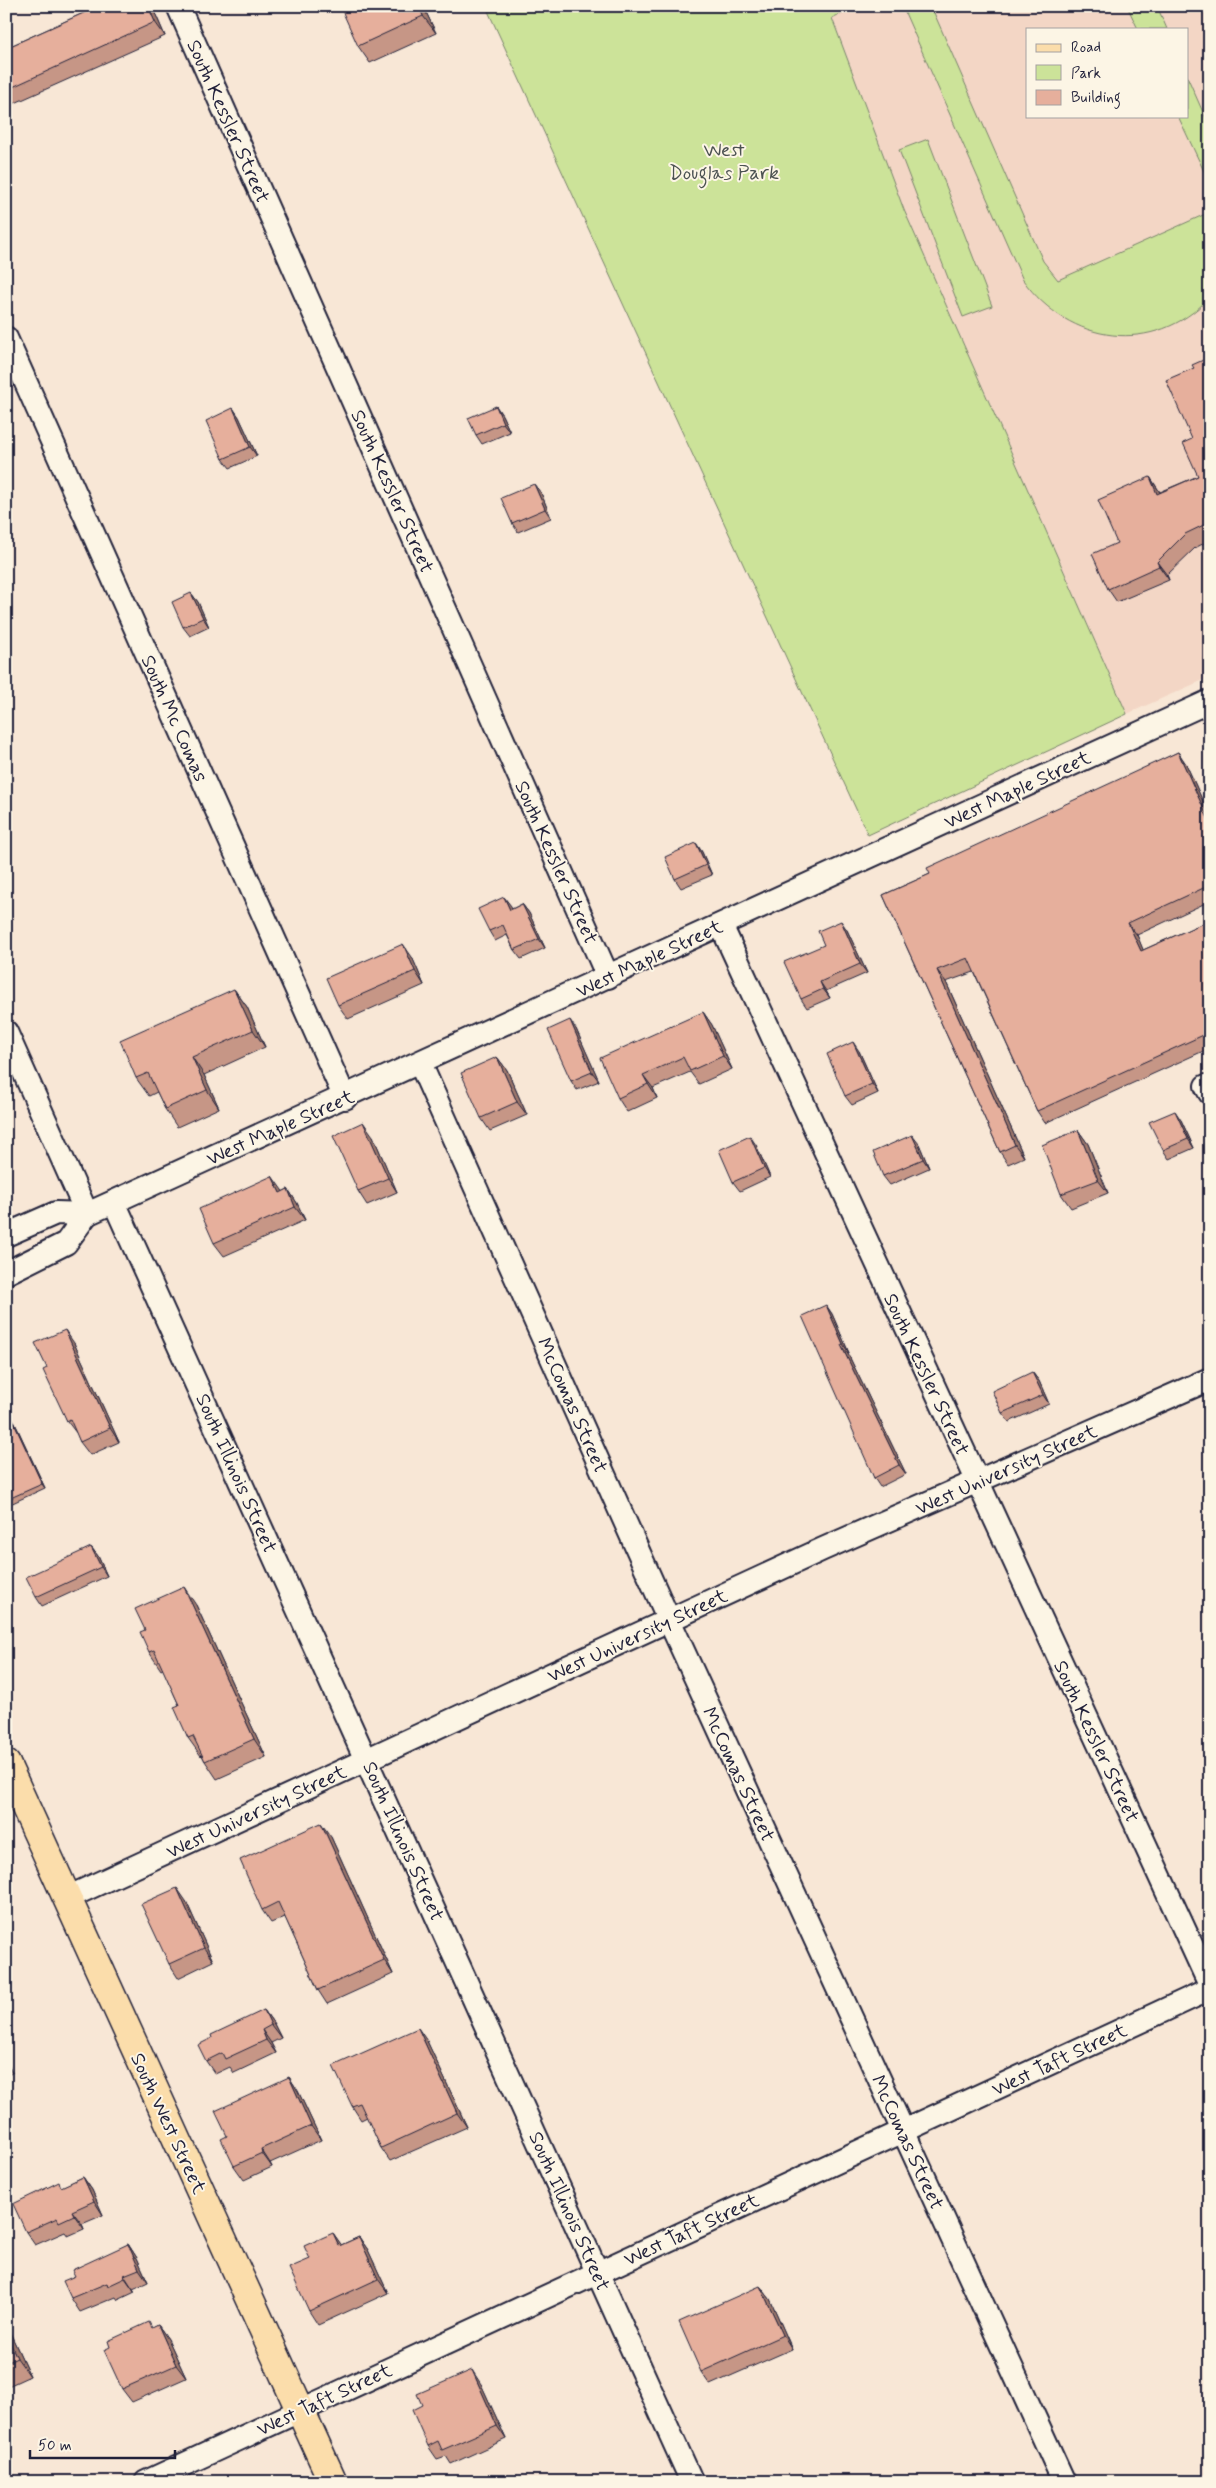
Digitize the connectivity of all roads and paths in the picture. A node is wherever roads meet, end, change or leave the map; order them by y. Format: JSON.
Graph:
{"nodes":[{"id":1,"x":178,"y":6,"type":"edge"},
{"id":2,"x":6,"y":338,"type":"edge"},
{"id":3,"x":1210,"y":701,"type":"edge"},
{"id":4,"x":721,"y":925,"type":"junction"},
{"id":5,"x":608,"y":977,"type":"junction"},
{"id":6,"x":6,"y":1032,"type":"edge"},
{"id":7,"x":420,"y":1063,"type":"junction"},
{"id":8,"x":345,"y":1098,"type":"junction"},
{"id":9,"x":114,"y":1202,"type":"junction"},
{"id":10,"x":87,"y":1214,"type":"junction"},
{"id":11,"x":6,"y":1235,"type":"edge"},
{"id":12,"x":6,"y":1273,"type":"edge"},
{"id":13,"x":1210,"y":1379,"type":"edge"},
{"id":14,"x":977,"y":1482,"type":"junction"},
{"id":15,"x":669,"y":1620,"type":"junction"},
{"id":16,"x":367,"y":1760,"type":"junction"},
{"id":17,"x":6,"y":1764,"type":"edge"},
{"id":18,"x":67,"y":1898,"type":"junction"},
{"id":19,"x":1210,"y":1987,"type":"edge"},
{"id":20,"x":903,"y":2131,"type":"junction"},
{"id":21,"x":598,"y":2272,"type":"junction"},
{"id":22,"x":300,"y":2410,"type":"junction"},
{"id":23,"x":146,"y":2482,"type":"edge"},
{"id":24,"x":333,"y":2482,"type":"edge"},
{"id":25,"x":692,"y":2482,"type":"edge"},
{"id":26,"x":1064,"y":2482,"type":"edge"}],
"edges":[{"from":1,"to":5,"type":"street","name":"South Kessler Street"},
{"from":2,"to":8,"type":"street","name":"South Mc Comas"},
{"from":3,"to":4,"type":"street","name":"West Maple Street"},
{"from":4,"to":5,"type":"street","name":"West Maple Street"},
{"from":4,"to":14,"type":"street","name":"South Kessler Street"},
{"from":5,"to":7,"type":"street","name":"West Maple Street"},
{"from":6,"to":10,"type":"street"},
{"from":7,"to":8,"type":"street","name":"West Maple Street"},
{"from":7,"to":15,"type":"street","name":"McComas Street"},
{"from":8,"to":9,"type":"street","name":"West Maple Street"},
{"from":9,"to":10,"type":"street","name":"West Maple Street"},
{"from":9,"to":16,"type":"street","name":"South Illinois Street"},
{"from":10,"to":11,"type":"street","name":"West Maple Street"},
{"from":10,"to":12,"type":"street"},
{"from":13,"to":14,"type":"street","name":"West University Street"},
{"from":14,"to":15,"type":"street","name":"West University Street"},
{"from":14,"to":19,"type":"street","name":"South Kessler Street"},
{"from":15,"to":16,"type":"street","name":"West University Street"},
{"from":15,"to":20,"type":"street","name":"McComas Street"},
{"from":16,"to":18,"type":"street","name":"West University Street"},
{"from":16,"to":21,"type":"street","name":"South Illinois Street"},
{"from":17,"to":18,"type":"main road","name":"South West Street"},
{"from":18,"to":22,"type":"main road","name":"South West Street"},
{"from":19,"to":20,"type":"street","name":"West Taft Street"},
{"from":20,"to":21,"type":"street","name":"West Taft Street"},
{"from":20,"to":26,"type":"street","name":"McComas Street"},
{"from":21,"to":22,"type":"street","name":"West Taft Street"},
{"from":21,"to":25,"type":"street","name":"South Illinois Street"},
{"from":22,"to":23,"type":"street","name":"West Taft Street"},
{"from":22,"to":24,"type":"main road","name":"South West Street"}]}
